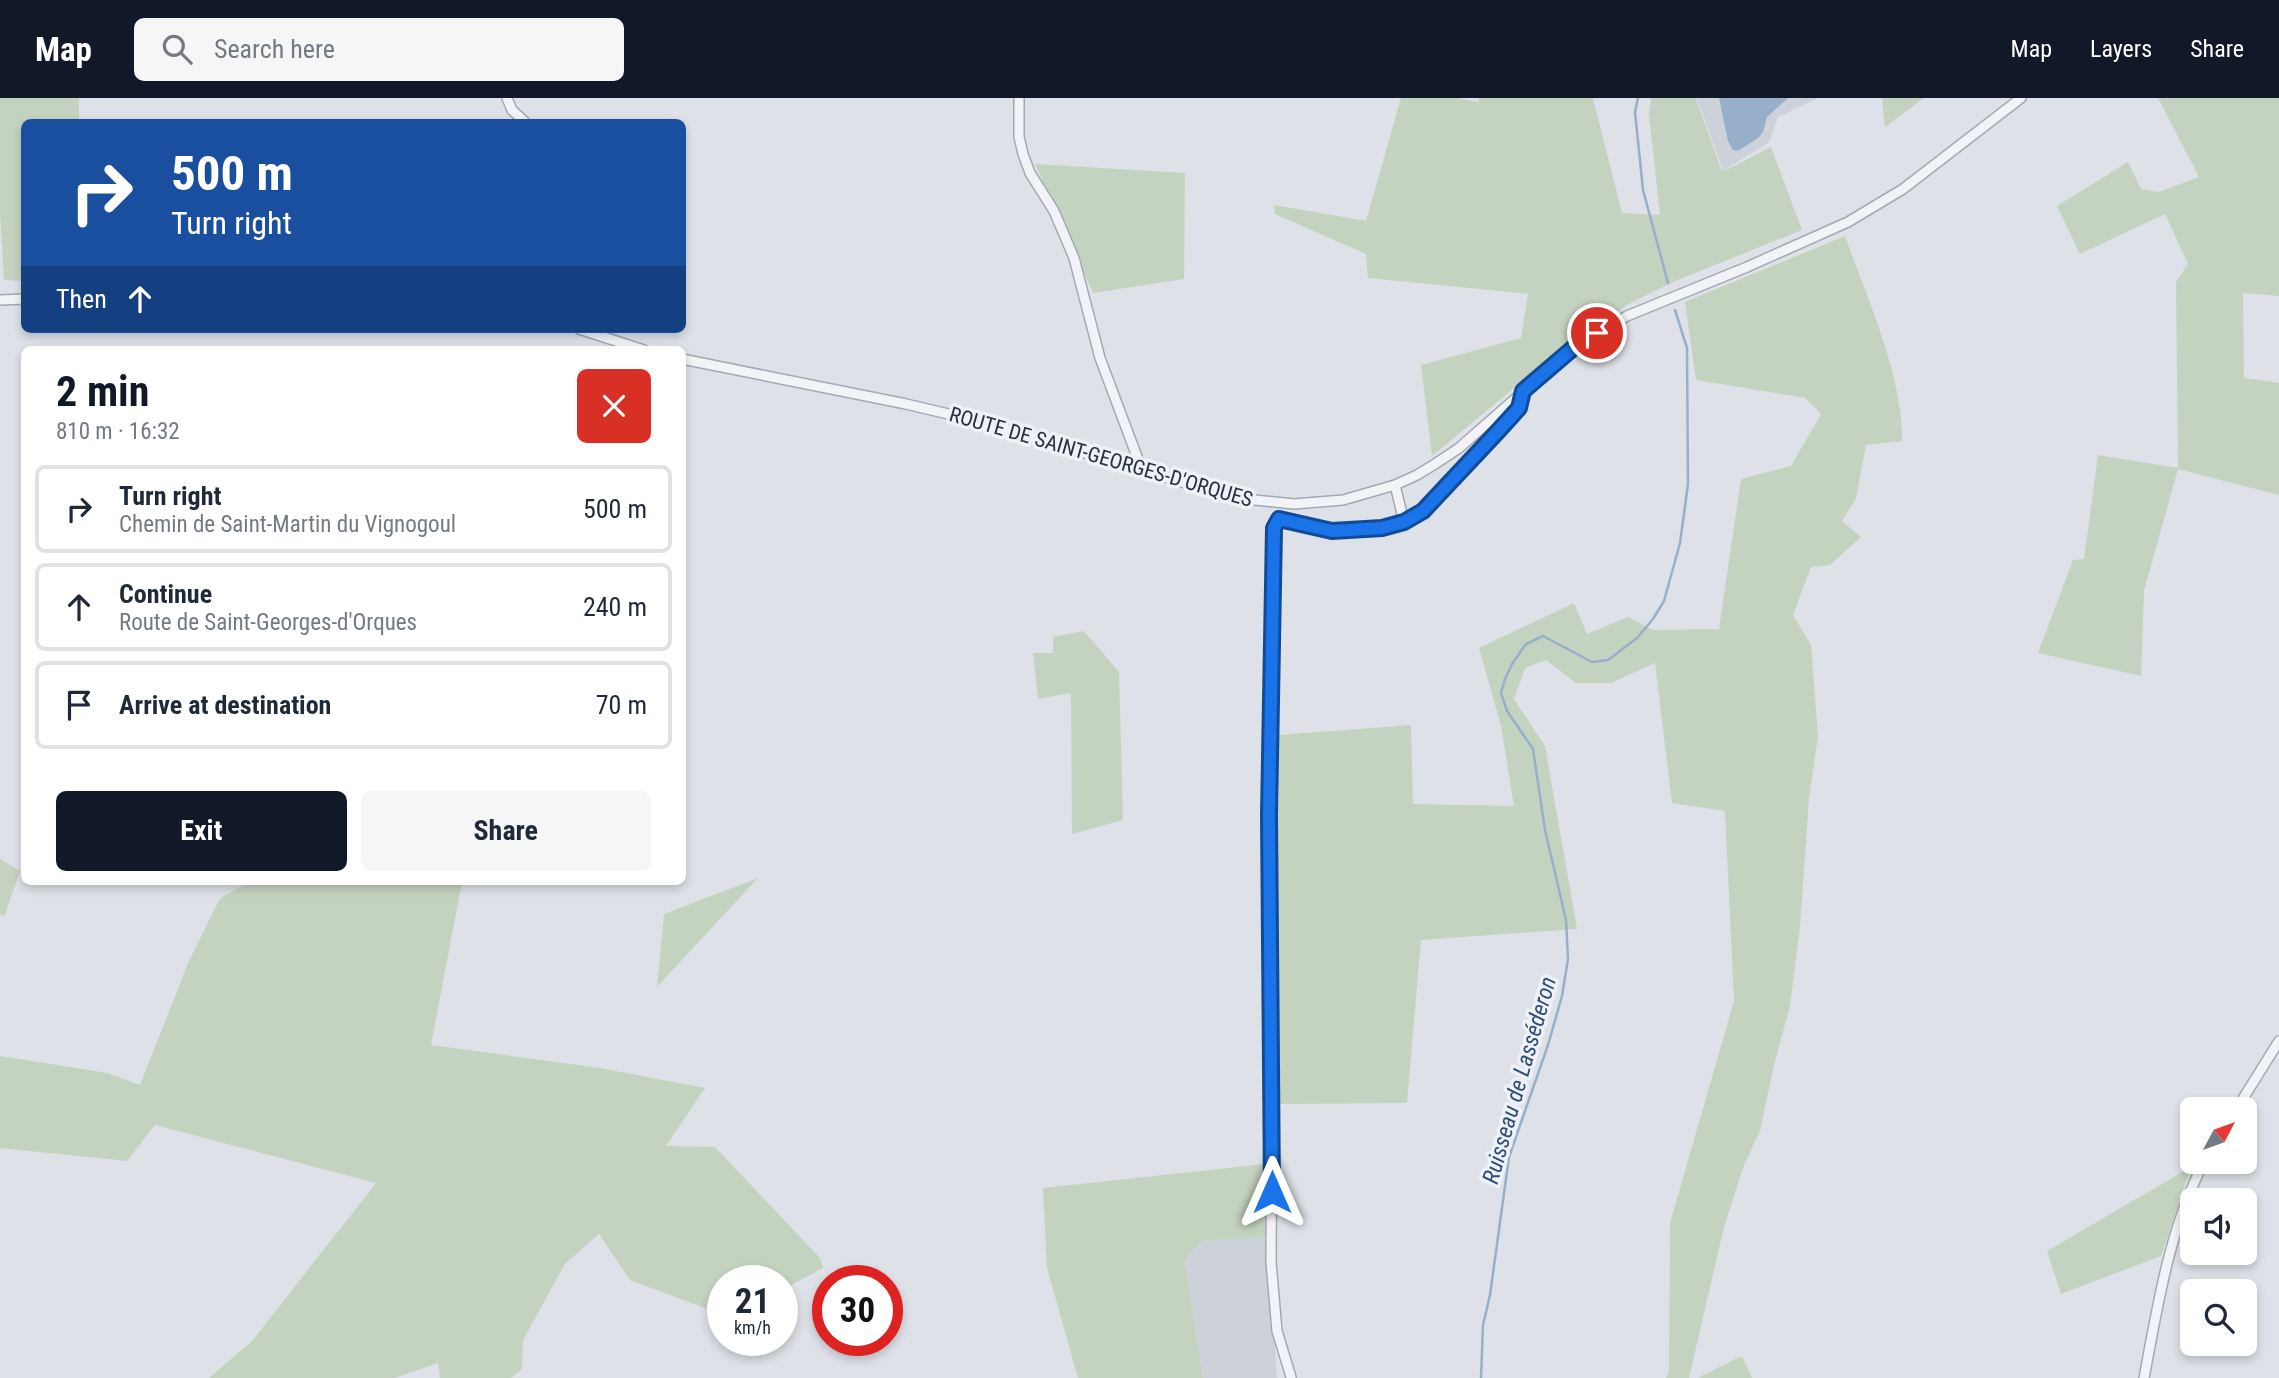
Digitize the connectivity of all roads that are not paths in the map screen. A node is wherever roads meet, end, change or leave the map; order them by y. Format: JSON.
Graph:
{"nodes":[{"id":1,"x":506,"y":98,"type":"edge"},
{"id":2,"x":1019,"y":98,"type":"edge"},
{"id":3,"x":2021,"y":98,"type":"edge"},
{"id":4,"x":522,"y":119,"type":"edge"},
{"id":5,"x":21,"y":299,"type":"edge"},
{"id":6,"x":0,"y":300,"type":"edge"},
{"id":7,"x":591,"y":333,"type":"edge"},
{"id":8,"x":632,"y":346,"type":"edge"},
{"id":9,"x":686,"y":360,"type":"edge"},
{"id":10,"x":1523,"y":391,"type":"junction"},
{"id":11,"x":1142,"y":470,"type":"junction"},
{"id":12,"x":1395,"y":485,"type":"junction"},
{"id":13,"x":1404,"y":522,"type":"junction"},
{"id":14,"x":2279,"y":1041,"type":"edge"},
{"id":15,"x":2244,"y":1097,"type":"edge"},
{"id":16,"x":2198,"y":1174,"type":"edge"},
{"id":17,"x":1291,"y":1377,"type":"edge"},
{"id":18,"x":2144,"y":1378,"type":"edge"}],
"edges":[{"from":1,"to":4,"type":"street"},
{"from":2,"to":11,"type":"street"},
{"from":3,"to":10,"type":"street","name":"ROUTE DE SAINT-GEORGES-D'ORQUES"},
{"from":5,"to":6,"type":"street"},
{"from":7,"to":8,"type":"street"},
{"from":9,"to":11,"type":"street","name":"ROUTE DE SAINT-GEORGES-D'ORQUES"},
{"from":10,"to":12,"type":"street","name":"ROUTE DE SAINT-GEORGES-D'ORQUES"},
{"from":10,"to":13,"type":"street"},
{"from":11,"to":12,"type":"street","name":"ROUTE DE SAINT-GEORGES-D'ORQUES"},
{"from":12,"to":13,"type":"street"},
{"from":13,"to":17,"type":"street"},
{"from":14,"to":15,"type":"street"},
{"from":16,"to":18,"type":"street"}]}
